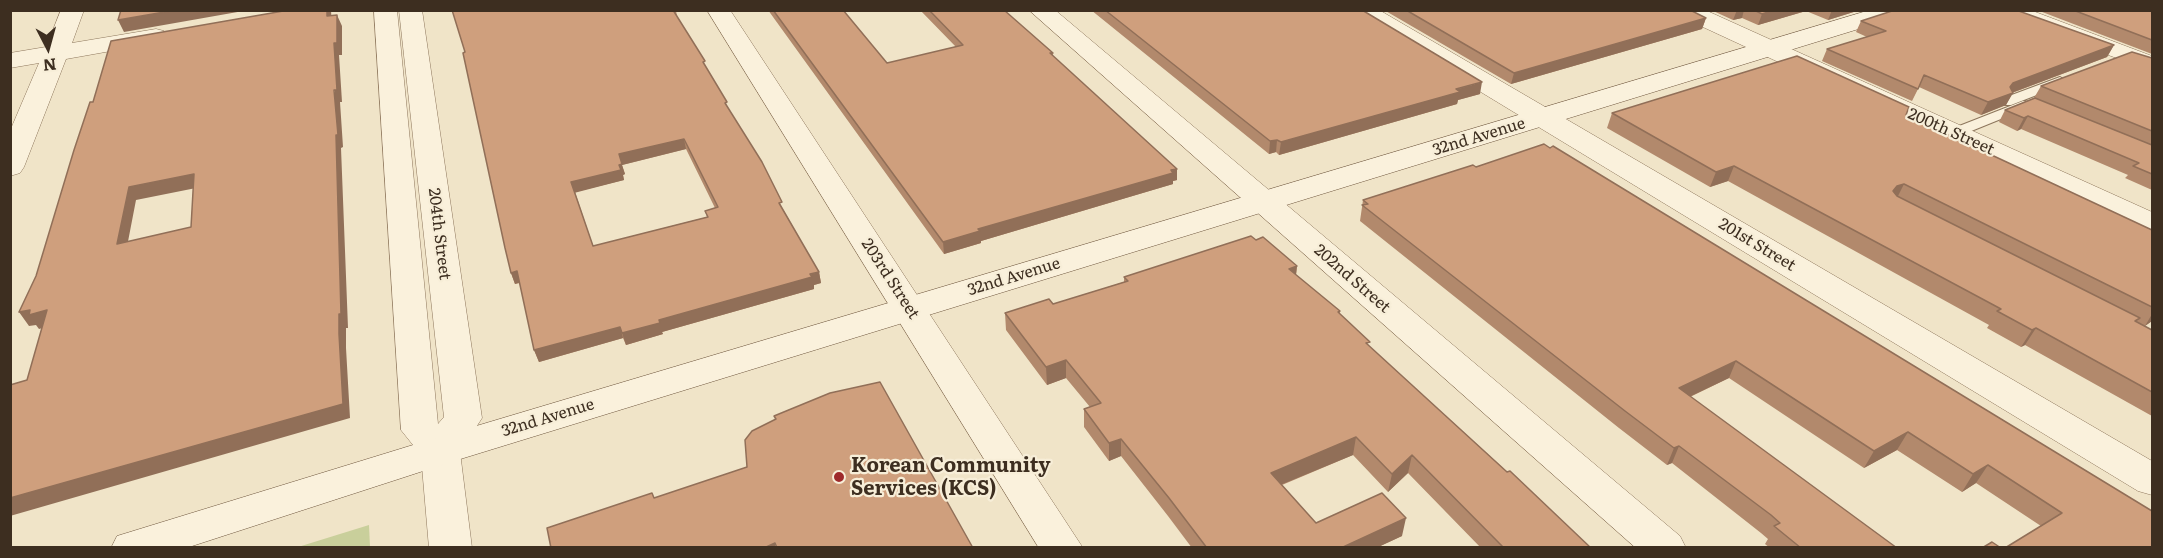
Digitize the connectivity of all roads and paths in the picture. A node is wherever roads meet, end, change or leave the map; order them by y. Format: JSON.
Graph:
{"nodes":[{"id":1,"x":73,"y":10,"type":"edge"},
{"id":2,"x":385,"y":10,"type":"edge"},
{"id":3,"x":410,"y":10,"type":"edge"},
{"id":4,"x":718,"y":10,"type":"edge"},
{"id":5,"x":1040,"y":10,"type":"edge"},
{"id":6,"x":1362,"y":10,"type":"edge"},
{"id":7,"x":1685,"y":10,"type":"edge"},
{"id":8,"x":1896,"y":10,"type":"edge"},
{"id":9,"x":2007,"y":10,"type":"edge"},
{"id":10,"x":182,"y":32,"type":"edge"},
{"id":11,"x":1769,"y":49,"type":"junction"},
{"id":12,"x":56,"y":53,"type":"junction"},
{"id":13,"x":10,"y":61,"type":"edge"},
{"id":14,"x":2152,"y":64,"type":"edge"},
{"id":15,"x":2070,"y":78,"type":"edge"},
{"id":16,"x":2039,"y":108,"type":"edge"},
{"id":17,"x":1543,"y":118,"type":"junction"},
{"id":18,"x":1949,"y":131,"type":"junction"},
{"id":19,"x":10,"y":166,"type":"edge"},
{"id":20,"x":1263,"y":202,"type":"junction"},
{"id":21,"x":2152,"y":223,"type":"edge"},
{"id":22,"x":909,"y":309,"type":"junction"},
{"id":23,"x":440,"y":451,"type":"junction"},
{"id":24,"x":2152,"y":480,"type":"edge"},
{"id":25,"x":132,"y":548,"type":"edge"},
{"id":26,"x":451,"y":548,"type":"edge"},
{"id":27,"x":1062,"y":548,"type":"edge"},
{"id":28,"x":1665,"y":548,"type":"edge"}],
"edges":[{"from":1,"to":12,"type":"street"},
{"from":2,"to":23,"type":"street"},
{"from":3,"to":23,"type":"street","name":"204th Street"},
{"from":4,"to":22,"type":"street","name":"203rd Street"},
{"from":5,"to":20,"type":"street","name":"202nd Street"},
{"from":6,"to":17,"type":"street","name":"201st Street"},
{"from":7,"to":11,"type":"street","name":"200th Street"},
{"from":8,"to":11,"type":"street","name":"32nd Avenue"},
{"from":9,"to":14,"type":"street"},
{"from":10,"to":12,"type":"street"},
{"from":11,"to":17,"type":"street","name":"32nd Avenue"},
{"from":11,"to":18,"type":"street","name":"200th Street"},
{"from":12,"to":13,"type":"street"},
{"from":12,"to":19,"type":"street"},
{"from":15,"to":18,"type":"lane"},
{"from":16,"to":18,"type":"lane"},
{"from":17,"to":20,"type":"street","name":"32nd Avenue"},
{"from":17,"to":24,"type":"street","name":"201st Street"},
{"from":18,"to":21,"type":"street","name":"200th Street"},
{"from":20,"to":22,"type":"street","name":"32nd Avenue"},
{"from":20,"to":28,"type":"street","name":"202nd Street"},
{"from":22,"to":23,"type":"street","name":"32nd Avenue"},
{"from":22,"to":27,"type":"street","name":"203rd Street"},
{"from":23,"to":25,"type":"street","name":"32nd Avenue"},
{"from":23,"to":26,"type":"street"}]}
